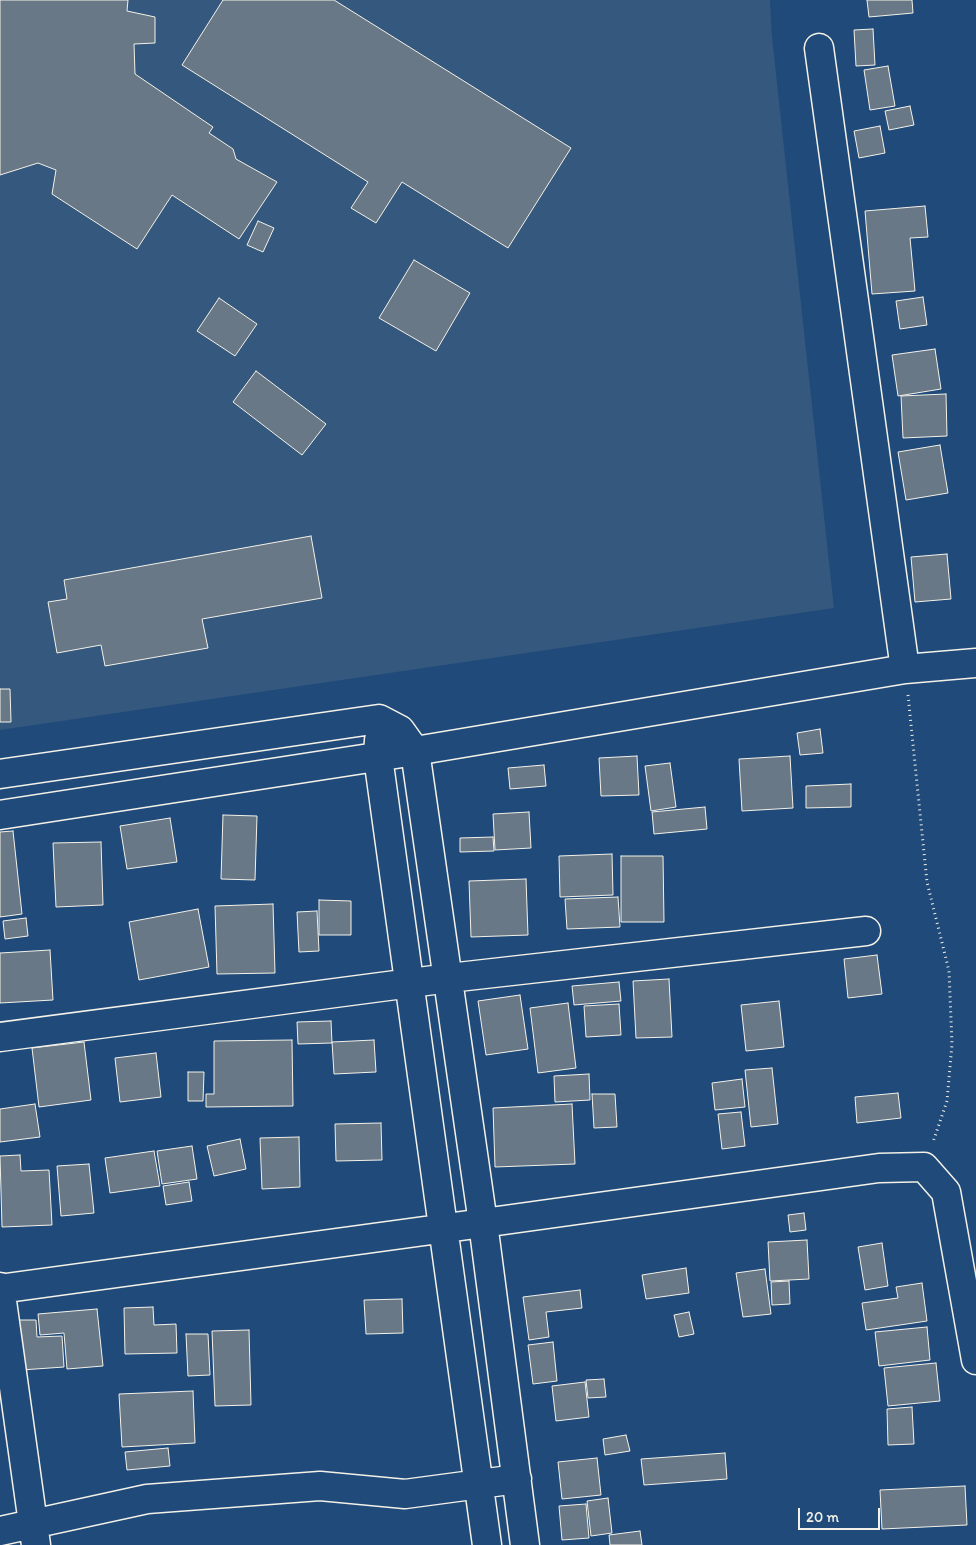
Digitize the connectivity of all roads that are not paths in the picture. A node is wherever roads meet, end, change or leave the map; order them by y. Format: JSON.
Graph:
{"nodes":[{"id":1,"x":819,"y":48,"type":"dead end"},
{"id":2,"x":976,"y":663,"type":"edge"},
{"id":3,"x":905,"y":669,"type":"junction"},
{"id":4,"x":379,"y":718,"type":"junction"},
{"id":5,"x":415,"y":751,"type":"junction"},
{"id":6,"x":378,"y":757,"type":"junction"},
{"id":7,"x":0,"y":774,"type":"edge"},
{"id":8,"x":0,"y":815,"type":"edge"},
{"id":9,"x":866,"y":931,"type":"dead end"},
{"id":10,"x":449,"y":978,"type":"junction"},
{"id":11,"x":409,"y":984,"type":"junction"},
{"id":12,"x":0,"y":1037,"type":"edge"},
{"id":13,"x":483,"y":1223,"type":"junction"},
{"id":14,"x":443,"y":1229,"type":"junction"},
{"id":15,"x":0,"y":1288,"type":"edge"},
{"id":16,"x":976,"y":1360,"type":"edge"},
{"id":17,"x":517,"y":1478,"type":"junction"},
{"id":18,"x":478,"y":1484,"type":"junction"},
{"id":19,"x":0,"y":1530,"type":"edge"},
{"id":20,"x":34,"y":1535,"type":"edge"},
{"id":21,"x":486,"y":1545,"type":"edge"},
{"id":22,"x":525,"y":1545,"type":"edge"}],
"edges":[{"from":1,"to":3,"type":"street"},
{"from":2,"to":3,"type":"street"},
{"from":3,"to":5,"type":"street"},
{"from":4,"to":5,"type":"street"},
{"from":4,"to":6,"type":"street"},
{"from":4,"to":7,"type":"street"},
{"from":5,"to":6,"type":"street"},
{"from":5,"to":10,"type":"street"},
{"from":6,"to":8,"type":"street"},
{"from":6,"to":11,"type":"street"},
{"from":9,"to":10,"type":"street"},
{"from":10,"to":11,"type":"street"},
{"from":10,"to":13,"type":"street"},
{"from":11,"to":12,"type":"street"},
{"from":11,"to":14,"type":"street"},
{"from":13,"to":14,"type":"street"},
{"from":13,"to":16,"type":"street"},
{"from":13,"to":17,"type":"street"},
{"from":14,"to":15,"type":"street"},
{"from":14,"to":18,"type":"street"},
{"from":15,"to":20,"type":"street"},
{"from":17,"to":18,"type":"street"},
{"from":17,"to":22,"type":"street"},
{"from":18,"to":20,"type":"street"},
{"from":18,"to":21,"type":"street"},
{"from":19,"to":20,"type":"street"}]}
